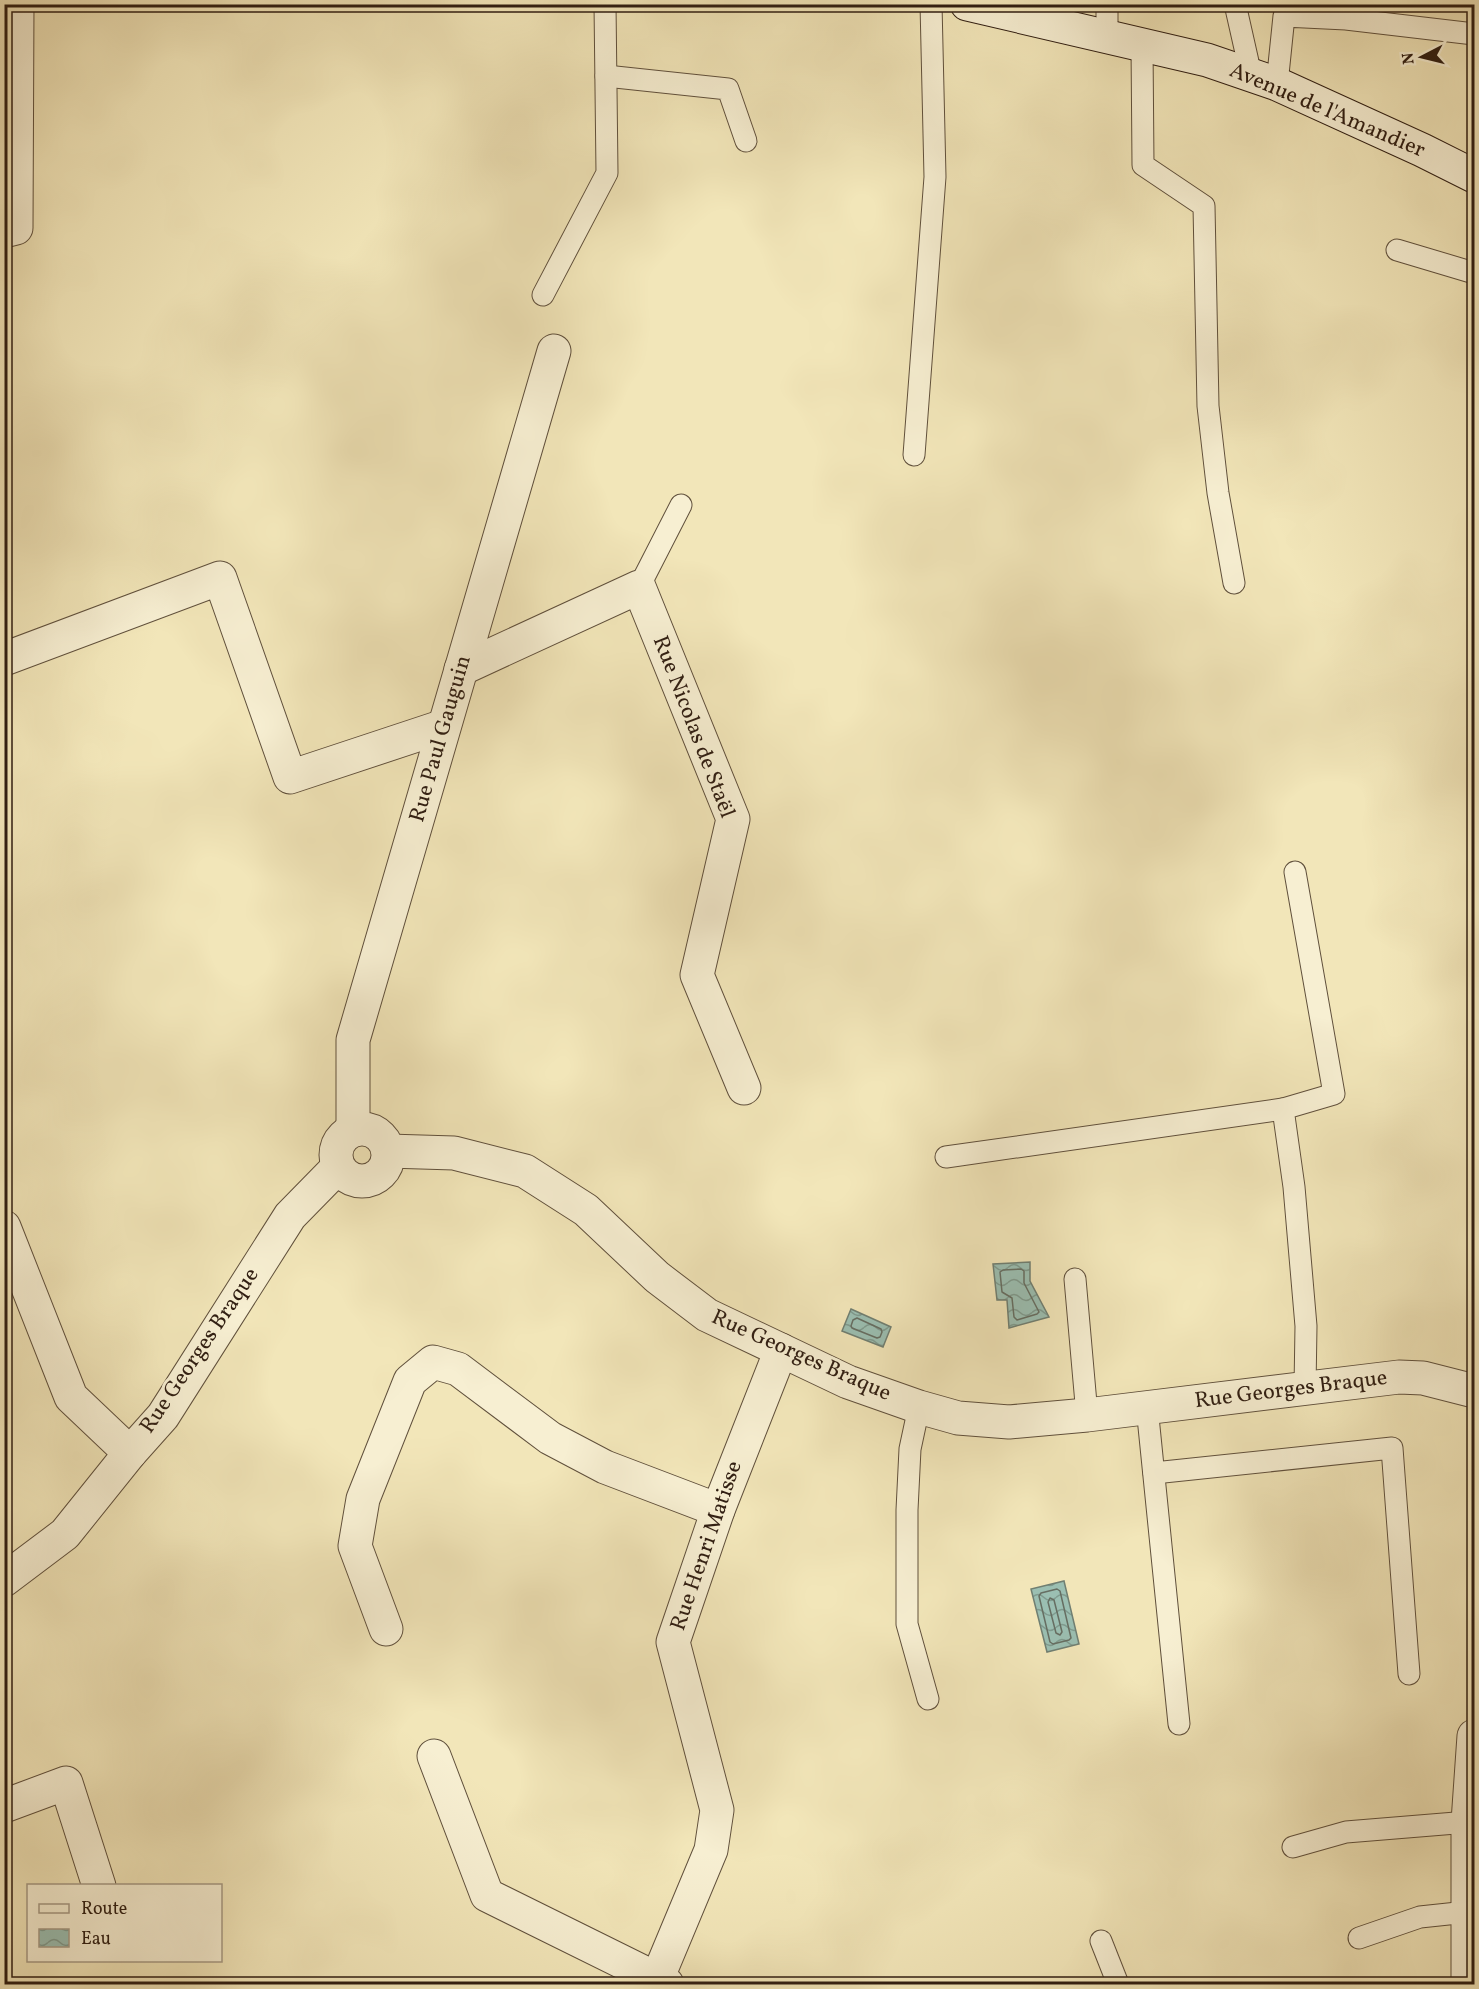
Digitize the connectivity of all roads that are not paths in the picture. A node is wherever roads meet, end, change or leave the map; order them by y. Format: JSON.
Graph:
{"nodes":[{"id":1,"x":17,"y":4,"type":"edge"},
{"id":2,"x":605,"y":4,"type":"edge"},
{"id":3,"x":931,"y":4,"type":"edge"},
{"id":4,"x":967,"y":4,"type":"edge"},
{"id":5,"x":1107,"y":4,"type":"edge"},
{"id":6,"x":1235,"y":4,"type":"edge"},
{"id":7,"x":1348,"y":12,"type":"edge"},
{"id":8,"x":1474,"y":33,"type":"edge"},
{"id":9,"x":1107,"y":37,"type":"junction"},
{"id":10,"x":1142,"y":45,"type":"junction"},
{"id":11,"x":606,"y":76,"type":"junction"},
{"id":12,"x":1264,"y":80,"type":"junction"},
{"id":13,"x":746,"y":141,"type":"dead end"},
{"id":14,"x":1474,"y":176,"type":"edge"},
{"id":15,"x":4,"y":231,"type":"edge"},
{"id":16,"x":1397,"y":250,"type":"dead end"},
{"id":17,"x":1474,"y":273,"type":"edge"},
{"id":18,"x":543,"y":295,"type":"dead end"},
{"id":19,"x":554,"y":351,"type":"dead end"},
{"id":20,"x":914,"y":455,"type":"dead end"},
{"id":21,"x":681,"y":505,"type":"dead end"},
{"id":22,"x":1233,"y":583,"type":"dead end"},
{"id":23,"x":639,"y":587,"type":"junction"},
{"id":24,"x":4,"y":659,"type":"edge"},
{"id":25,"x":461,"y":669,"type":"junction"},
{"id":26,"x":444,"y":726,"type":"junction"},
{"id":27,"x":1295,"y":872,"type":"dead end"},
{"id":28,"x":744,"y":1088,"type":"dead end"},
{"id":29,"x":1283,"y":1109,"type":"junction"},
{"id":30,"x":353,"y":1130,"type":"junction"},
{"id":31,"x":388,"y":1151,"type":"junction"},
{"id":32,"x":946,"y":1157,"type":"dead end"},
{"id":33,"x":338,"y":1167,"type":"junction"},
{"id":34,"x":4,"y":1227,"type":"edge"},
{"id":35,"x":1075,"y":1279,"type":"dead end"},
{"id":36,"x":781,"y":1350,"type":"junction"},
{"id":37,"x":1305,"y":1388,"type":"junction"},
{"id":38,"x":1474,"y":1391,"type":"edge"},
{"id":39,"x":919,"y":1407,"type":"junction"},
{"id":40,"x":1148,"y":1407,"type":"junction"},
{"id":41,"x":1087,"y":1415,"type":"junction"},
{"id":42,"x":130,"y":1453,"type":"junction"},
{"id":43,"x":1154,"y":1473,"type":"junction"},
{"id":44,"x":718,"y":1510,"type":"junction"},
{"id":45,"x":4,"y":1580,"type":"edge"},
{"id":46,"x":386,"y":1629,"type":"dead end"},
{"id":47,"x":1409,"y":1674,"type":"dead end"},
{"id":48,"x":928,"y":1699,"type":"dead end"},
{"id":49,"x":1179,"y":1724,"type":"dead end"},
{"id":50,"x":1474,"y":1736,"type":"edge"},
{"id":51,"x":434,"y":1756,"type":"dead end"},
{"id":52,"x":4,"y":1806,"type":"edge"},
{"id":53,"x":1468,"y":1822,"type":"junction"},
{"id":54,"x":1293,"y":1847,"type":"dead end"},
{"id":55,"x":98,"y":1884,"type":"edge"},
{"id":56,"x":1467,"y":1912,"type":"junction"},
{"id":57,"x":1359,"y":1938,"type":"dead end"},
{"id":58,"x":1101,"y":1941,"type":"dead end"},
{"id":59,"x":659,"y":1983,"type":"edge"},
{"id":60,"x":1118,"y":1984,"type":"edge"},
{"id":61,"x":1468,"y":1984,"type":"edge"}],
"edges":[{"from":1,"to":15,"type":"street"},
{"from":2,"to":11,"type":"lane"},
{"from":3,"to":20,"type":"lane"},
{"from":4,"to":9,"type":"street","name":"Avenue de l'Amandier"},
{"from":5,"to":9,"type":"lane"},
{"from":6,"to":12,"type":"lane"},
{"from":7,"to":8,"type":"lane"},
{"from":7,"to":12,"type":"lane"},
{"from":9,"to":10,"type":"street","name":"Avenue de l'Amandier"},
{"from":10,"to":12,"type":"street","name":"Avenue de l'Amandier"},
{"from":10,"to":22,"type":"lane"},
{"from":11,"to":13,"type":"lane"},
{"from":11,"to":18,"type":"lane"},
{"from":12,"to":14,"type":"street","name":"Avenue de l'Amandier"},
{"from":16,"to":17,"type":"lane"},
{"from":19,"to":25,"type":"street","name":"Rue Paul Gauguin"},
{"from":21,"to":23,"type":"lane"},
{"from":23,"to":25,"type":"street"},
{"from":23,"to":28,"type":"street","name":"Rue Nicolas de Staël"},
{"from":24,"to":26,"type":"street"},
{"from":25,"to":26,"type":"street","name":"Rue Paul Gauguin"},
{"from":26,"to":30,"type":"street","name":"Rue Paul Gauguin"},
{"from":27,"to":29,"type":"lane"},
{"from":29,"to":32,"type":"lane"},
{"from":29,"to":37,"type":"lane"},
{"from":30,"to":31,"type":"street"},
{"from":30,"to":33,"type":"street"},
{"from":31,"to":33,"type":"street"},
{"from":31,"to":36,"type":"street","name":"Rue Georges Braque"},
{"from":33,"to":42,"type":"street","name":"Rue Georges Braque"},
{"from":34,"to":42,"type":"street"},
{"from":35,"to":41,"type":"lane"},
{"from":36,"to":39,"type":"street","name":"Rue Georges Braque"},
{"from":36,"to":44,"type":"street","name":"Rue Henri Matisse"},
{"from":37,"to":38,"type":"street","name":"Rue Georges Braque"},
{"from":37,"to":40,"type":"street","name":"Rue Georges Braque"},
{"from":39,"to":41,"type":"street","name":"Rue Georges Braque"},
{"from":39,"to":48,"type":"lane"},
{"from":40,"to":41,"type":"street","name":"Rue Georges Braque"},
{"from":40,"to":43,"type":"lane"},
{"from":42,"to":45,"type":"street","name":"Rue Georges Braque"},
{"from":43,"to":47,"type":"lane"},
{"from":43,"to":49,"type":"lane"},
{"from":44,"to":46,"type":"street"},
{"from":44,"to":59,"type":"street","name":"Rue Henri Matisse"},
{"from":50,"to":53,"type":"street"},
{"from":51,"to":59,"type":"street"},
{"from":52,"to":55,"type":"street"},
{"from":53,"to":54,"type":"lane"},
{"from":53,"to":56,"type":"street"},
{"from":56,"to":57,"type":"lane"},
{"from":56,"to":61,"type":"street"},
{"from":58,"to":60,"type":"lane"}]}
